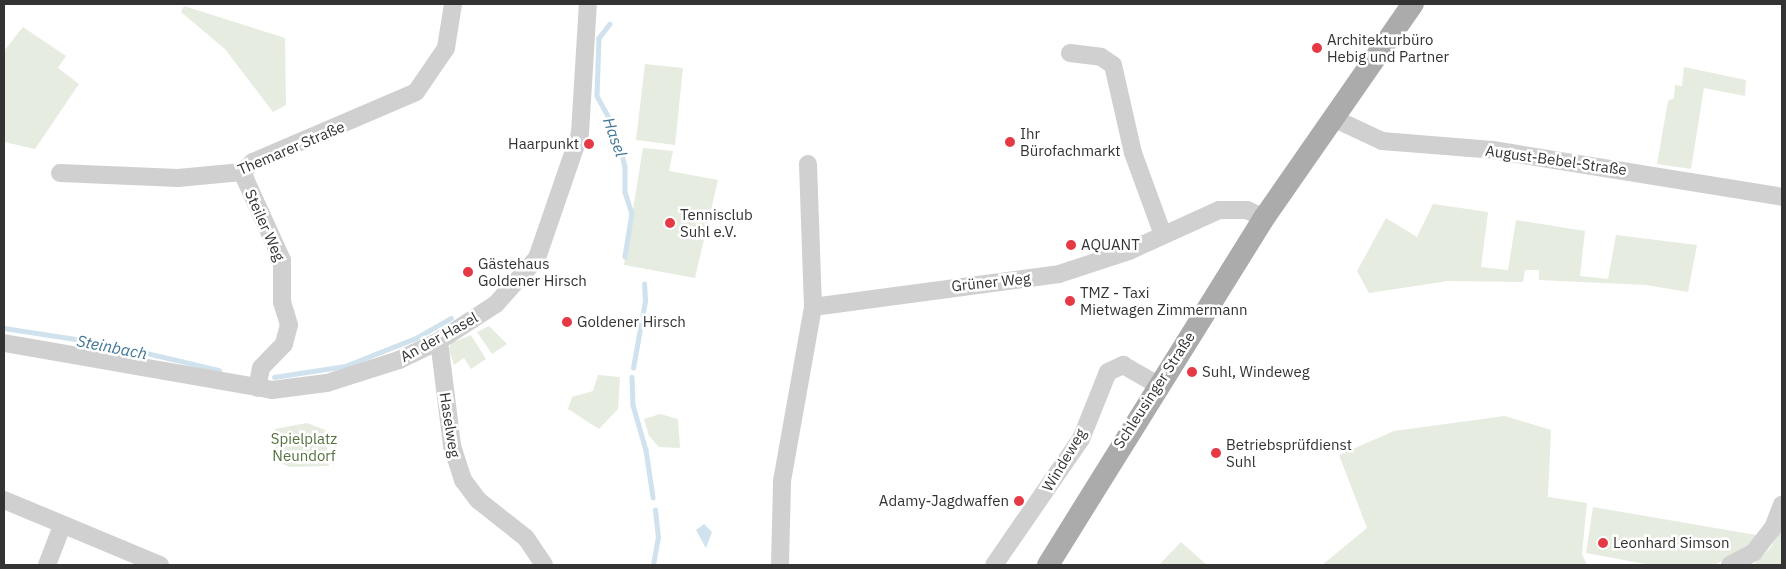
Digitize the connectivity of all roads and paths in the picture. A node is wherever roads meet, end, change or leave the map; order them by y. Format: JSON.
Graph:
{"nodes":[{"id":1,"x":452,"y":4,"type":"edge"},
{"id":2,"x":588,"y":4,"type":"edge"},
{"id":3,"x":1413,"y":4,"type":"edge"},
{"id":4,"x":1070,"y":53,"type":"dead end"},
{"id":5,"x":1333,"y":118,"type":"junction"},
{"id":6,"x":808,"y":164,"type":"dead end"},
{"id":7,"x":60,"y":172,"type":"dead end"},
{"id":8,"x":242,"y":172,"type":"junction"},
{"id":9,"x":1782,"y":196,"type":"edge"},
{"id":10,"x":1264,"y":218,"type":"junction"},
{"id":11,"x":1163,"y":235,"type":"junction"},
{"id":12,"x":812,"y":307,"type":"junction"},
{"id":13,"x":439,"y":341,"type":"junction"},
{"id":14,"x":4,"y":343,"type":"edge"},
{"id":15,"x":1158,"y":385,"type":"junction"},
{"id":16,"x":257,"y":388,"type":"junction"},
{"id":17,"x":4,"y":500,"type":"edge"},
{"id":18,"x":1782,"y":505,"type":"edge"},
{"id":19,"x":62,"y":526,"type":"junction"},
{"id":20,"x":47,"y":565,"type":"edge"},
{"id":21,"x":160,"y":565,"type":"edge"},
{"id":22,"x":544,"y":565,"type":"edge"},
{"id":23,"x":780,"y":565,"type":"edge"},
{"id":24,"x":994,"y":565,"type":"edge"},
{"id":25,"x":1048,"y":565,"type":"edge"},
{"id":26,"x":1730,"y":565,"type":"edge"}],
"edges":[{"from":1,"to":8,"type":"street","name":"Themarer Straße"},
{"from":2,"to":13,"type":"street","name":"An der Hasel"},
{"from":3,"to":5,"type":"main road"},
{"from":4,"to":11,"type":"street"},
{"from":5,"to":9,"type":"street","name":"August-Bebel-Straße"},
{"from":5,"to":10,"type":"main road","name":"Schleusinger Straße"},
{"from":6,"to":12,"type":"street"},
{"from":7,"to":8,"type":"street","name":"Themarer Straße"},
{"from":8,"to":16,"type":"street","name":"Steiler Weg"},
{"from":10,"to":11,"type":"street","name":"Grüner Weg"},
{"from":10,"to":15,"type":"main road","name":"Schleusinger Straße"},
{"from":11,"to":12,"type":"street","name":"Grüner Weg"},
{"from":12,"to":23,"type":"street"},
{"from":13,"to":16,"type":"street","name":"An der Hasel"},
{"from":13,"to":22,"type":"street","name":"Haselweg"},
{"from":14,"to":16,"type":"street","name":"An der Hasel"},
{"from":15,"to":24,"type":"street","name":"Windeweg"},
{"from":15,"to":25,"type":"main road","name":"Schleusinger Straße"},
{"from":17,"to":19,"type":"street"},
{"from":18,"to":26,"type":"street"},
{"from":19,"to":20,"type":"street"},
{"from":19,"to":21,"type":"street"}]}
